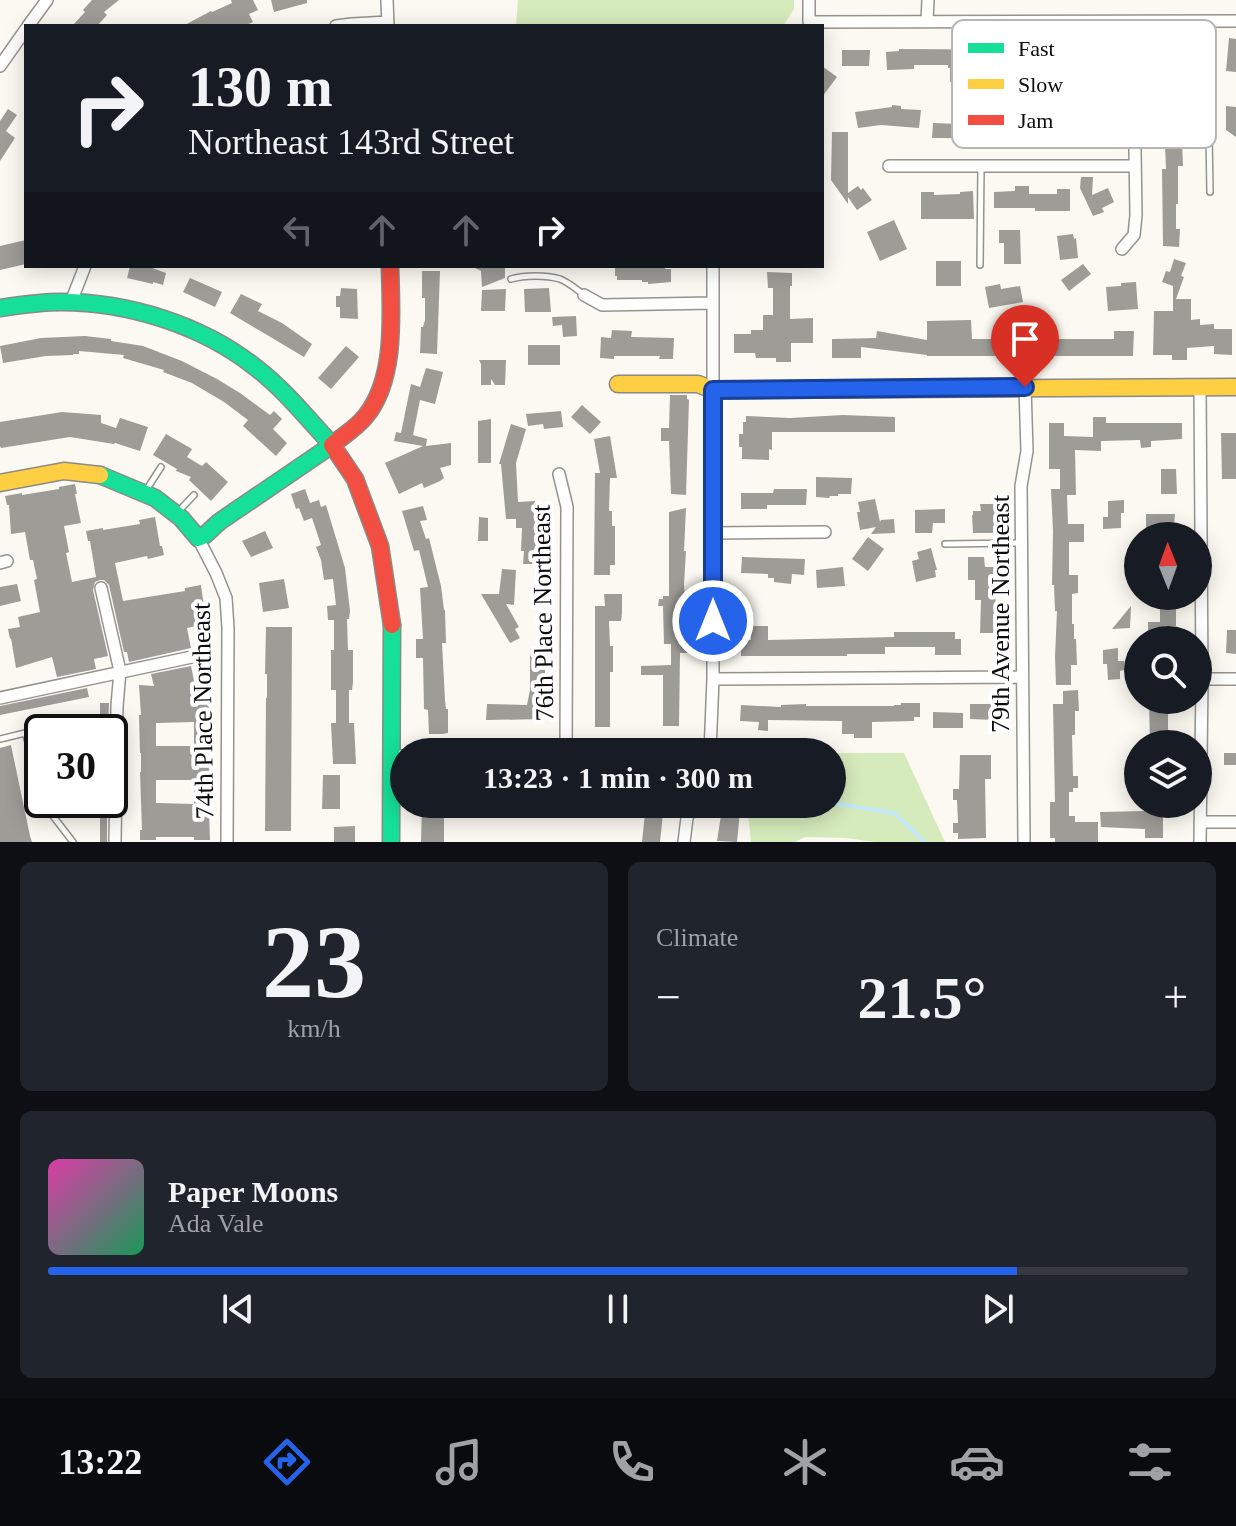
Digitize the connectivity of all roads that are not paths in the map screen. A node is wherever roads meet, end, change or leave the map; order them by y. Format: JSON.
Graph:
{"nodes":[{"id":1,"x":47,"y":0,"type":"edge"},
{"id":2,"x":387,"y":0,"type":"edge"},
{"id":3,"x":809,"y":0,"type":"edge"},
{"id":4,"x":928,"y":0,"type":"edge"},
{"id":5,"x":927,"y":21,"type":"junction"},
{"id":6,"x":952,"y":21,"type":"edge"},
{"id":7,"x":1236,"y":21,"type":"edge"},
{"id":8,"x":1216,"y":22,"type":"edge"},
{"id":9,"x":30,"y":24,"type":"edge"},
{"id":10,"x":388,"y":24,"type":"edge"},
{"id":11,"x":808,"y":24,"type":"edge"},
{"id":12,"x":24,"y":32,"type":"edge"},
{"id":13,"x":0,"y":66,"type":"edge"},
{"id":14,"x":1135,"y":148,"type":"edge"},
{"id":15,"x":1209,"y":148,"type":"edge"},
{"id":16,"x":889,"y":166,"type":"dead end"},
{"id":17,"x":981,"y":166,"type":"junction"},
{"id":18,"x":1135,"y":166,"type":"junction"},
{"id":19,"x":1210,"y":192,"type":"dead end"},
{"id":20,"x":1122,"y":249,"type":"dead end"},
{"id":21,"x":980,"y":265,"type":"dead end"},
{"id":22,"x":84,"y":268,"type":"edge"},
{"id":23,"x":390,"y":268,"type":"edge"},
{"id":24,"x":713,"y":268,"type":"edge"},
{"id":25,"x":511,"y":279,"type":"dead end"},
{"id":26,"x":584,"y":295,"type":"joint"},
{"id":27,"x":71,"y":302,"type":"junction"},
{"id":28,"x":713,"y":303,"type":"junction"},
{"id":29,"x":0,"y":308,"type":"edge"},
{"id":30,"x":618,"y":384,"type":"dead end"},
{"id":31,"x":1025,"y":387,"type":"junction"},
{"id":32,"x":1236,"y":387,"type":"edge"},
{"id":33,"x":1200,"y":388,"type":"junction"},
{"id":34,"x":713,"y":390,"type":"junction"},
{"id":35,"x":332,"y":445,"type":"junction"},
{"id":36,"x":161,"y":467,"type":"dead end"},
{"id":37,"x":559,"y":474,"type":"dead end"},
{"id":38,"x":0,"y":483,"type":"edge"},
{"id":39,"x":145,"y":493,"type":"junction"},
{"id":40,"x":194,"y":495,"type":"dead end"},
{"id":41,"x":176,"y":514,"type":"junction"},
{"id":42,"x":825,"y":532,"type":"dead end"},
{"id":43,"x":712,"y":533,"type":"junction"},
{"id":44,"x":198,"y":538,"type":"junction"},
{"id":45,"x":1021,"y":542,"type":"junction"},
{"id":46,"x":945,"y":544,"type":"dead end"},
{"id":47,"x":101,"y":588,"type":"dead end"},
{"id":48,"x":1202,"y":626,"type":"edge"},
{"id":49,"x":201,"y":655,"type":"dead end"},
{"id":50,"x":120,"y":671,"type":"junction"},
{"id":51,"x":1022,"y":677,"type":"junction"},
{"id":52,"x":713,"y":679,"type":"junction"},
{"id":53,"x":1212,"y":679,"type":"edge"},
{"id":54,"x":1236,"y":679,"type":"edge"},
{"id":55,"x":0,"y":698,"type":"edge"},
{"id":56,"x":1202,"y":714,"type":"edge"},
{"id":57,"x":24,"y":733,"type":"edge"},
{"id":58,"x":397,"y":738,"type":"edge"},
{"id":59,"x":566,"y":738,"type":"edge"},
{"id":60,"x":711,"y":738,"type":"edge"},
{"id":61,"x":0,"y":739,"type":"edge"},
{"id":62,"x":55,"y":818,"type":"edge"},
{"id":63,"x":393,"y":818,"type":"edge"},
{"id":64,"x":687,"y":818,"type":"edge"},
{"id":65,"x":1200,"y":822,"type":"junction"},
{"id":66,"x":1236,"y":822,"type":"edge"},
{"id":67,"x":1019,"y":840,"type":"edge"},
{"id":68,"x":73,"y":842,"type":"edge"},
{"id":69,"x":115,"y":842,"type":"edge"},
{"id":70,"x":227,"y":842,"type":"edge"},
{"id":71,"x":391,"y":842,"type":"edge"},
{"id":72,"x":684,"y":842,"type":"edge"},
{"id":73,"x":1200,"y":842,"type":"edge"}],
"edges":[{"from":1,"to":9,"type":"street"},
{"from":2,"to":10,"type":"street"},
{"from":3,"to":11,"type":"street"},
{"from":4,"to":5,"type":"street"},
{"from":5,"to":6,"type":"street"},
{"from":5,"to":11,"type":"street"},
{"from":7,"to":8,"type":"street"},
{"from":12,"to":13,"type":"street"},
{"from":14,"to":18,"type":"street"},
{"from":15,"to":19,"type":"lane"},
{"from":16,"to":17,"type":"street"},
{"from":17,"to":18,"type":"street"},
{"from":17,"to":21,"type":"lane"},
{"from":18,"to":20,"type":"street"},
{"from":22,"to":27,"type":"street"},
{"from":23,"to":35,"type":"street"},
{"from":24,"to":28,"type":"street"},
{"from":25,"to":26,"type":"lane"},
{"from":26,"to":28,"type":"street"},
{"from":27,"to":29,"type":"street"},
{"from":27,"to":35,"type":"street"},
{"from":28,"to":34,"type":"street"},
{"from":30,"to":34,"type":"street"},
{"from":31,"to":33,"type":"street"},
{"from":31,"to":34,"type":"street"},
{"from":31,"to":45,"type":"street","name":"79th Avenue Northeast"},
{"from":32,"to":33,"type":"street"},
{"from":33,"to":48,"type":"street"},
{"from":34,"to":43,"type":"street"},
{"from":35,"to":44,"type":"street"},
{"from":35,"to":58,"type":"street"},
{"from":36,"to":39,"type":"lane"},
{"from":37,"to":59,"type":"street","name":"76th Place Northeast"},
{"from":38,"to":39,"type":"street"},
{"from":39,"to":41,"type":"street"},
{"from":40,"to":41,"type":"lane"},
{"from":41,"to":44,"type":"street"},
{"from":42,"to":43,"type":"street"},
{"from":43,"to":52,"type":"street"},
{"from":44,"to":70,"type":"street","name":"74th Place Northeast"},
{"from":45,"to":46,"type":"lane"},
{"from":45,"to":51,"type":"street","name":"79th Avenue Northeast"},
{"from":47,"to":50,"type":"street"},
{"from":49,"to":50,"type":"street"},
{"from":50,"to":55,"type":"street"},
{"from":50,"to":69,"type":"street"},
{"from":51,"to":52,"type":"street"},
{"from":51,"to":67,"type":"street","name":"79th Avenue Northeast"},
{"from":52,"to":60,"type":"street"},
{"from":53,"to":54,"type":"street"},
{"from":56,"to":65,"type":"street"},
{"from":57,"to":61,"type":"lane"},
{"from":62,"to":68,"type":"lane"},
{"from":63,"to":71,"type":"street"},
{"from":64,"to":72,"type":"street"},
{"from":65,"to":66,"type":"street"},
{"from":65,"to":73,"type":"street"}]}
